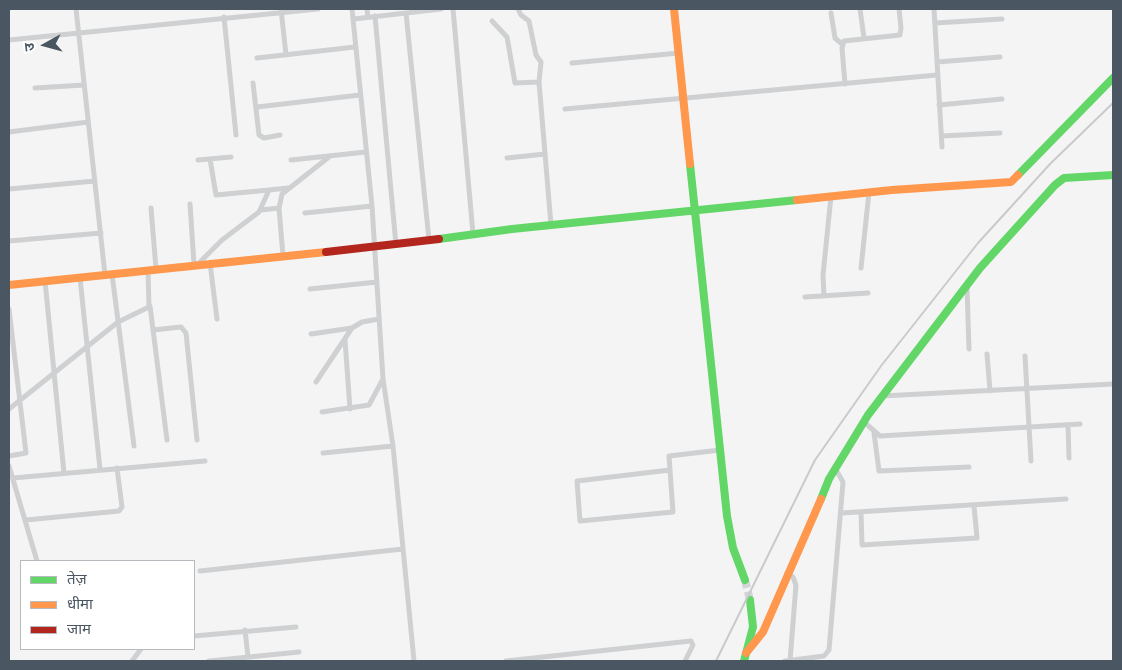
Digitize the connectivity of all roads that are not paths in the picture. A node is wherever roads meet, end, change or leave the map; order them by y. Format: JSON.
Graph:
{"nodes":[{"id":1,"x":76,"y":9,"type":"edge"},
{"id":2,"x":314,"y":9,"type":"edge"},
{"id":3,"x":318,"y":9,"type":"edge"},
{"id":4,"x":352,"y":9,"type":"edge"},
{"id":5,"x":367,"y":9,"type":"edge"},
{"id":6,"x":430,"y":9,"type":"edge"},
{"id":7,"x":441,"y":9,"type":"edge"},
{"id":8,"x":452,"y":9,"type":"edge"},
{"id":9,"x":518,"y":9,"type":"edge"},
{"id":10,"x":674,"y":9,"type":"edge"},
{"id":11,"x":860,"y":9,"type":"edge"},
{"id":12,"x":899,"y":9,"type":"edge"},
{"id":13,"x":934,"y":9,"type":"edge"},
{"id":14,"x":281,"y":11,"type":"edge"},
{"id":15,"x":831,"y":12,"type":"dead end"},
{"id":16,"x":406,"y":13,"type":"junction"},
{"id":17,"x":374,"y":16,"type":"junction"},
{"id":18,"x":224,"y":17,"type":"junction"},
{"id":19,"x":368,"y":17,"type":"junction"},
{"id":20,"x":354,"y":19,"type":"junction"},
{"id":21,"x":1002,"y":19,"type":"dead end"},
{"id":22,"x":492,"y":21,"type":"dead end"},
{"id":23,"x":935,"y":23,"type":"junction"},
{"id":24,"x":78,"y":32,"type":"junction"},
{"id":25,"x":864,"y":38,"type":"junction"},
{"id":26,"x":9,"y":40,"type":"edge"},
{"id":27,"x":842,"y":44,"type":"junction"},
{"id":28,"x":355,"y":48,"type":"junction"},
{"id":29,"x":679,"y":53,"type":"junction"},
{"id":30,"x":286,"y":55,"type":"junction"},
{"id":31,"x":1000,"y":57,"type":"dead end"},
{"id":32,"x":257,"y":58,"type":"dead end"},
{"id":33,"x":937,"y":62,"type":"junction"},
{"id":34,"x":572,"y":63,"type":"dead end"},
{"id":35,"x":937,"y":75,"type":"junction"},
{"id":36,"x":1113,"y":78,"type":"edge"},
{"id":37,"x":539,"y":82,"type":"junction"},
{"id":38,"x":253,"y":83,"type":"dead end"},
{"id":39,"x":845,"y":84,"type":"junction"},
{"id":40,"x":84,"y":85,"type":"junction"},
{"id":41,"x":35,"y":88,"type":"dead end"},
{"id":42,"x":360,"y":95,"type":"junction"},
{"id":43,"x":1002,"y":99,"type":"dead end"},
{"id":44,"x":684,"y":100,"type":"junction"},
{"id":45,"x":939,"y":104,"type":"junction"},
{"id":46,"x":257,"y":107,"type":"junction"},
{"id":47,"x":565,"y":109,"type":"dead end"},
{"id":48,"x":88,"y":122,"type":"junction"},
{"id":49,"x":9,"y":132,"type":"edge"},
{"id":50,"x":1000,"y":133,"type":"dead end"},
{"id":51,"x":236,"y":135,"type":"dead end"},
{"id":52,"x":280,"y":135,"type":"dead end"},
{"id":53,"x":942,"y":136,"type":"junction"},
{"id":54,"x":942,"y":147,"type":"dead end"},
{"id":55,"x":366,"y":152,"type":"junction"},
{"id":56,"x":545,"y":154,"type":"junction"},
{"id":57,"x":329,"y":156,"type":"junction"},
{"id":58,"x":231,"y":157,"type":"dead end"},
{"id":59,"x":507,"y":158,"type":"dead end"},
{"id":60,"x":210,"y":159,"type":"junction"},
{"id":61,"x":198,"y":160,"type":"dead end"},
{"id":62,"x":292,"y":160,"type":"dead end"},
{"id":63,"x":1113,"y":175,"type":"edge"},
{"id":64,"x":94,"y":181,"type":"junction"},
{"id":65,"x":288,"y":188,"type":"junction"},
{"id":66,"x":9,"y":189,"type":"edge"},
{"id":67,"x":269,"y":190,"type":"junction"},
{"id":68,"x":869,"y":192,"type":"junction"},
{"id":69,"x":831,"y":196,"type":"junction"},
{"id":70,"x":190,"y":204,"type":"dead end"},
{"id":71,"x":372,"y":206,"type":"junction"},
{"id":72,"x":151,"y":208,"type":"dead end"},
{"id":73,"x":278,"y":208,"type":"junction"},
{"id":74,"x":261,"y":210,"type":"junction"},
{"id":75,"x":695,"y":210,"type":"junction"},
{"id":76,"x":306,"y":213,"type":"dead end"},
{"id":77,"x":551,"y":225,"type":"junction"},
{"id":78,"x":101,"y":233,"type":"junction"},
{"id":79,"x":472,"y":234,"type":"junction"},
{"id":80,"x":429,"y":240,"type":"junction"},
{"id":81,"x":9,"y":241,"type":"edge"},
{"id":82,"x":396,"y":245,"type":"junction"},
{"id":83,"x":375,"y":247,"type":"junction"},
{"id":84,"x":283,"y":256,"type":"junction"},
{"id":85,"x":210,"y":262,"type":"junction"},
{"id":86,"x":197,"y":264,"type":"junction"},
{"id":87,"x":862,"y":268,"type":"dead end"},
{"id":88,"x":152,"y":269,"type":"junction"},
{"id":89,"x":109,"y":275,"type":"junction"},
{"id":90,"x":80,"y":278,"type":"junction"},
{"id":91,"x":45,"y":281,"type":"junction"},
{"id":92,"x":377,"y":282,"type":"junction"},
{"id":93,"x":9,"y":285,"type":"edge"},
{"id":94,"x":967,"y":286,"type":"junction"},
{"id":95,"x":310,"y":290,"type":"dead end"},
{"id":96,"x":868,"y":293,"type":"dead end"},
{"id":97,"x":824,"y":296,"type":"junction"},
{"id":98,"x":805,"y":297,"type":"dead end"},
{"id":99,"x":150,"y":305,"type":"junction"},
{"id":100,"x":9,"y":309,"type":"edge"},
{"id":101,"x":217,"y":318,"type":"dead end"},
{"id":102,"x":379,"y":319,"type":"junction"},
{"id":103,"x":118,"y":322,"type":"junction"},
{"id":104,"x":352,"y":328,"type":"junction"},
{"id":105,"x":153,"y":330,"type":"junction"},
{"id":106,"x":311,"y":334,"type":"dead end"},
{"id":107,"x":345,"y":340,"type":"junction"},
{"id":108,"x":88,"y":347,"type":"junction"},
{"id":109,"x":968,"y":350,"type":"dead end"},
{"id":110,"x":987,"y":354,"type":"dead end"},
{"id":111,"x":1024,"y":356,"type":"dead end"},
{"id":112,"x":54,"y":373,"type":"junction"},
{"id":113,"x":384,"y":379,"type":"junction"},
{"id":114,"x":316,"y":382,"type":"dead end"},
{"id":115,"x":1113,"y":384,"type":"edge"},
{"id":116,"x":1027,"y":388,"type":"junction"},
{"id":117,"x":990,"y":391,"type":"junction"},
{"id":118,"x":882,"y":396,"type":"junction"},
{"id":119,"x":19,"y":402,"type":"junction"},
{"id":120,"x":350,"y":408,"type":"junction"},
{"id":121,"x":9,"y":409,"type":"edge"},
{"id":122,"x":322,"y":412,"type":"dead end"},
{"id":123,"x":864,"y":422,"type":"junction"},
{"id":124,"x":1068,"y":424,"type":"junction"},
{"id":125,"x":1080,"y":424,"type":"dead end"},
{"id":126,"x":1029,"y":426,"type":"junction"},
{"id":127,"x":874,"y":433,"type":"junction"},
{"id":128,"x":167,"y":440,"type":"dead end"},
{"id":129,"x":197,"y":440,"type":"dead end"},
{"id":130,"x":134,"y":446,"type":"dead end"},
{"id":131,"x":392,"y":446,"type":"junction"},
{"id":132,"x":720,"y":450,"type":"junction"},
{"id":133,"x":323,"y":453,"type":"dead end"},
{"id":134,"x":9,"y":456,"type":"edge"},
{"id":135,"x":1069,"y":458,"type":"dead end"},
{"id":136,"x":204,"y":461,"type":"dead end"},
{"id":137,"x":1031,"y":461,"type":"dead end"},
{"id":138,"x":9,"y":466,"type":"edge"},
{"id":139,"x":969,"y":467,"type":"dead end"},
{"id":140,"x":118,"y":468,"type":"junction"},
{"id":141,"x":835,"y":468,"type":"junction"},
{"id":142,"x":100,"y":469,"type":"junction"},
{"id":143,"x":670,"y":470,"type":"junction"},
{"id":144,"x":64,"y":473,"type":"junction"},
{"id":145,"x":13,"y":478,"type":"junction"},
{"id":146,"x":1066,"y":499,"type":"dead end"},
{"id":147,"x":974,"y":506,"type":"junction"},
{"id":148,"x":861,"y":512,"type":"junction"},
{"id":149,"x":841,"y":513,"type":"junction"},
{"id":150,"x":26,"y":520,"type":"junction"},
{"id":151,"x":403,"y":549,"type":"junction"},
{"id":152,"x":37,"y":560,"type":"edge"},
{"id":153,"x":200,"y":571,"type":"dead end"},
{"id":154,"x":787,"y":572,"type":"junction"},
{"id":155,"x":745,"y":580,"type":"tunnel mouth"},
{"id":156,"x":750,"y":600,"type":"tunnel mouth"},
{"id":157,"x":296,"y":627,"type":"dead end"},
{"id":158,"x":244,"y":630,"type":"junction"},
{"id":159,"x":195,"y":636,"type":"edge"},
{"id":160,"x":140,"y":650,"type":"edge"},
{"id":161,"x":299,"y":652,"type":"dead end"},
{"id":162,"x":248,"y":657,"type":"junction"},
{"id":163,"x":745,"y":657,"type":"edge"},
{"id":164,"x":229,"y":660,"type":"edge"},
{"id":165,"x":132,"y":661,"type":"edge"},
{"id":166,"x":209,"y":661,"type":"edge"},
{"id":167,"x":414,"y":661,"type":"edge"},
{"id":168,"x":506,"y":661,"type":"edge"},
{"id":169,"x":685,"y":661,"type":"edge"},
{"id":170,"x":785,"y":661,"type":"edge"},
{"id":171,"x":790,"y":661,"type":"edge"}],
"edges":[{"from":1,"to":24,"type":"street"},
{"from":2,"to":3,"type":"street"},
{"from":2,"to":14,"type":"street"},
{"from":4,"to":20,"type":"street"},
{"from":5,"to":19,"type":"street"},
{"from":6,"to":7,"type":"street"},
{"from":6,"to":16,"type":"street"},
{"from":8,"to":79,"type":"street"},
{"from":9,"to":37,"type":"street"},
{"from":10,"to":29,"type":"street"},
{"from":11,"to":25,"type":"street"},
{"from":12,"to":25,"type":"street"},
{"from":13,"to":23,"type":"street"},
{"from":14,"to":18,"type":"street"},
{"from":14,"to":30,"type":"street"},
{"from":15,"to":27,"type":"street"},
{"from":16,"to":17,"type":"street"},
{"from":16,"to":80,"type":"street"},
{"from":17,"to":19,"type":"street"},
{"from":17,"to":82,"type":"street"},
{"from":18,"to":24,"type":"street"},
{"from":18,"to":51,"type":"street"},
{"from":19,"to":20,"type":"street"},
{"from":20,"to":28,"type":"street"},
{"from":21,"to":23,"type":"street"},
{"from":22,"to":37,"type":"street"},
{"from":23,"to":33,"type":"street"},
{"from":24,"to":26,"type":"street"},
{"from":24,"to":40,"type":"street"},
{"from":25,"to":27,"type":"street"},
{"from":27,"to":39,"type":"street"},
{"from":28,"to":30,"type":"street"},
{"from":28,"to":42,"type":"street"},
{"from":29,"to":34,"type":"street"},
{"from":29,"to":44,"type":"street"},
{"from":30,"to":32,"type":"street"},
{"from":31,"to":33,"type":"street"},
{"from":33,"to":35,"type":"street"},
{"from":35,"to":39,"type":"street"},
{"from":35,"to":45,"type":"street"},
{"from":36,"to":68,"type":"street"},
{"from":37,"to":56,"type":"street"},
{"from":38,"to":46,"type":"street"},
{"from":39,"to":44,"type":"street"},
{"from":40,"to":41,"type":"street"},
{"from":40,"to":48,"type":"street"},
{"from":42,"to":46,"type":"street"},
{"from":42,"to":55,"type":"street"},
{"from":43,"to":45,"type":"street"},
{"from":44,"to":47,"type":"street"},
{"from":44,"to":75,"type":"street"},
{"from":45,"to":53,"type":"street"},
{"from":46,"to":52,"type":"street"},
{"from":48,"to":49,"type":"street"},
{"from":48,"to":64,"type":"street"},
{"from":50,"to":53,"type":"street"},
{"from":53,"to":54,"type":"street"},
{"from":55,"to":57,"type":"street"},
{"from":55,"to":71,"type":"street"},
{"from":56,"to":59,"type":"street"},
{"from":56,"to":77,"type":"street"},
{"from":57,"to":62,"type":"street"},
{"from":57,"to":65,"type":"street"},
{"from":58,"to":60,"type":"street"},
{"from":60,"to":61,"type":"street"},
{"from":60,"to":67,"type":"street"},
{"from":63,"to":94,"type":"street"},
{"from":64,"to":66,"type":"street"},
{"from":64,"to":78,"type":"street"},
{"from":65,"to":67,"type":"street"},
{"from":65,"to":73,"type":"street"},
{"from":67,"to":74,"type":"street"},
{"from":68,"to":69,"type":"street"},
{"from":68,"to":87,"type":"street"},
{"from":69,"to":75,"type":"street"},
{"from":69,"to":97,"type":"street"},
{"from":70,"to":86,"type":"street"},
{"from":71,"to":76,"type":"street"},
{"from":71,"to":83,"type":"street"},
{"from":72,"to":88,"type":"street"},
{"from":73,"to":74,"type":"street"},
{"from":73,"to":84,"type":"street"},
{"from":74,"to":86,"type":"street"},
{"from":75,"to":77,"type":"street"},
{"from":75,"to":132,"type":"street"},
{"from":77,"to":79,"type":"street"},
{"from":78,"to":81,"type":"street"},
{"from":78,"to":89,"type":"street"},
{"from":79,"to":80,"type":"street"},
{"from":80,"to":82,"type":"street"},
{"from":82,"to":83,"type":"street"},
{"from":83,"to":84,"type":"street"},
{"from":83,"to":92,"type":"street"},
{"from":84,"to":85,"type":"street"},
{"from":85,"to":86,"type":"street"},
{"from":85,"to":101,"type":"street"},
{"from":86,"to":88,"type":"street"},
{"from":88,"to":89,"type":"street"},
{"from":88,"to":99,"type":"street"},
{"from":89,"to":90,"type":"street"},
{"from":89,"to":103,"type":"street"},
{"from":90,"to":91,"type":"street"},
{"from":90,"to":108,"type":"street"},
{"from":91,"to":93,"type":"street"},
{"from":91,"to":112,"type":"street"},
{"from":92,"to":95,"type":"street"},
{"from":92,"to":102,"type":"street"},
{"from":94,"to":109,"type":"street"},
{"from":94,"to":118,"type":"street"},
{"from":96,"to":97,"type":"street"},
{"from":97,"to":98,"type":"street"},
{"from":99,"to":103,"type":"street"},
{"from":99,"to":105,"type":"street"},
{"from":100,"to":119,"type":"street"},
{"from":102,"to":104,"type":"street"},
{"from":102,"to":113,"type":"street"},
{"from":103,"to":108,"type":"street"},
{"from":103,"to":130,"type":"street"},
{"from":104,"to":106,"type":"street"},
{"from":104,"to":107,"type":"street"},
{"from":105,"to":128,"type":"street"},
{"from":105,"to":129,"type":"street"},
{"from":107,"to":114,"type":"street"},
{"from":107,"to":120,"type":"street"},
{"from":108,"to":112,"type":"street"},
{"from":108,"to":142,"type":"street"},
{"from":110,"to":117,"type":"street"},
{"from":111,"to":116,"type":"street"},
{"from":112,"to":119,"type":"street"},
{"from":112,"to":144,"type":"street"},
{"from":113,"to":120,"type":"street"},
{"from":113,"to":131,"type":"street"},
{"from":115,"to":116,"type":"street"},
{"from":116,"to":117,"type":"street"},
{"from":116,"to":126,"type":"street"},
{"from":117,"to":118,"type":"street"},
{"from":118,"to":123,"type":"street"},
{"from":119,"to":121,"type":"street"},
{"from":119,"to":134,"type":"street"},
{"from":120,"to":122,"type":"street"},
{"from":123,"to":127,"type":"street"},
{"from":123,"to":141,"type":"street"},
{"from":124,"to":125,"type":"street"},
{"from":124,"to":126,"type":"street"},
{"from":124,"to":135,"type":"street"},
{"from":126,"to":127,"type":"street"},
{"from":126,"to":137,"type":"street"},
{"from":127,"to":139,"type":"street"},
{"from":131,"to":133,"type":"street"},
{"from":131,"to":151,"type":"street"},
{"from":132,"to":143,"type":"street"},
{"from":132,"to":155,"type":"street"},
{"from":136,"to":140,"type":"street"},
{"from":138,"to":145,"type":"street"},
{"from":140,"to":142,"type":"street"},
{"from":140,"to":150,"type":"street"},
{"from":141,"to":149,"type":"street"},
{"from":141,"to":154,"type":"street"},
{"from":142,"to":144,"type":"street"},
{"from":143,"to":143,"type":"street"},
{"from":144,"to":145,"type":"street"},
{"from":145,"to":150,"type":"street"},
{"from":146,"to":147,"type":"street"},
{"from":147,"to":148,"type":"street"},
{"from":147,"to":148,"type":"street"},
{"from":148,"to":149,"type":"street"},
{"from":149,"to":171,"type":"street"},
{"from":150,"to":152,"type":"street"},
{"from":151,"to":153,"type":"street"},
{"from":151,"to":167,"type":"street"},
{"from":154,"to":163,"type":"street"},
{"from":154,"to":171,"type":"street"},
{"from":156,"to":163,"type":"street"},
{"from":157,"to":158,"type":"street"},
{"from":158,"to":159,"type":"street"},
{"from":158,"to":162,"type":"street"},
{"from":160,"to":165,"type":"street"},
{"from":161,"to":162,"type":"street"},
{"from":162,"to":164,"type":"street"},
{"from":164,"to":166,"type":"street"},
{"from":168,"to":169,"type":"street"},
{"from":170,"to":171,"type":"street"}]}
